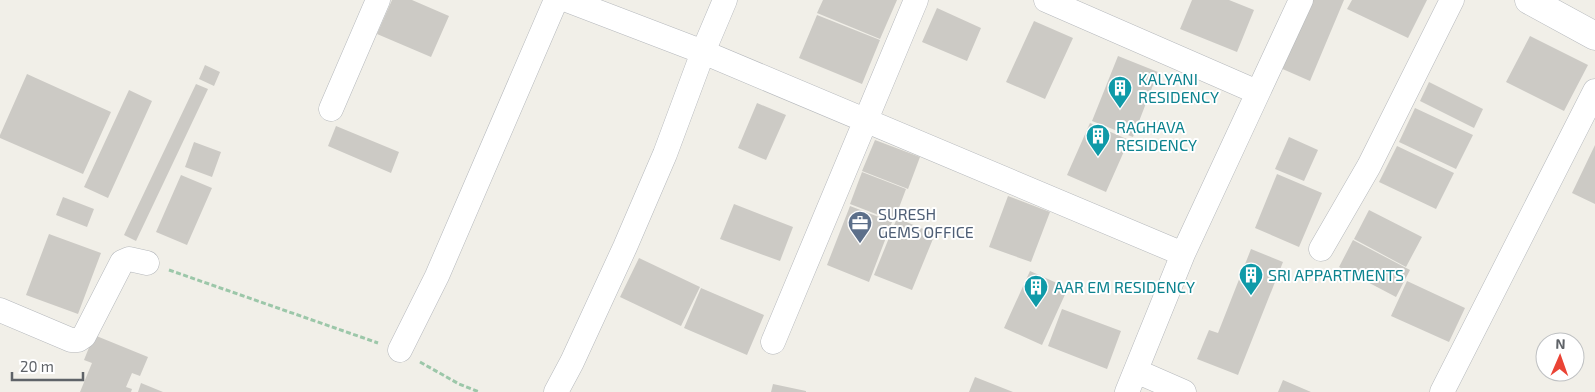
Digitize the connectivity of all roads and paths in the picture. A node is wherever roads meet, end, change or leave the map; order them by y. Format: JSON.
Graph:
{"nodes":[{"id":1,"x":378,"y":0,"type":"edge"},
{"id":2,"x":556,"y":0,"type":"edge"},
{"id":3,"x":567,"y":0,"type":"edge"},
{"id":4,"x":725,"y":0,"type":"edge"},
{"id":5,"x":916,"y":0,"type":"edge"},
{"id":6,"x":1046,"y":0,"type":"edge"},
{"id":7,"x":1301,"y":0,"type":"edge"},
{"id":8,"x":1452,"y":0,"type":"edge"},
{"id":9,"x":1529,"y":0,"type":"edge"},
{"id":10,"x":1595,"y":36,"type":"edge"},
{"id":11,"x":703,"y":52,"type":"junction"},
{"id":12,"x":1595,"y":91,"type":"edge"},
{"id":13,"x":1257,"y":92,"type":"junction"},
{"id":14,"x":331,"y":110,"type":"dead end"},
{"id":15,"x":867,"y":120,"type":"junction"},
{"id":16,"x":1322,"y":249,"type":"dead end"},
{"id":17,"x":1183,"y":254,"type":"junction"},
{"id":18,"x":147,"y":263,"type":"joint"},
{"id":19,"x":0,"y":310,"type":"edge"},
{"id":20,"x":774,"y":342,"type":"dead end"},
{"id":21,"x":400,"y":350,"type":"junction"},
{"id":22,"x":1131,"y":381,"type":"edge"},
{"id":23,"x":479,"y":392,"type":"edge"},
{"id":24,"x":556,"y":392,"type":"edge"},
{"id":25,"x":1184,"y":392,"type":"edge"},
{"id":26,"x":1442,"y":392,"type":"edge"}],
"edges":[{"from":1,"to":14,"type":"street"},
{"from":2,"to":21,"type":"street"},
{"from":3,"to":11,"type":"street"},
{"from":4,"to":11,"type":"street"},
{"from":5,"to":15,"type":"street"},
{"from":6,"to":13,"type":"street"},
{"from":7,"to":13,"type":"street"},
{"from":8,"to":16,"type":"street"},
{"from":9,"to":10,"type":"street"},
{"from":11,"to":15,"type":"street"},
{"from":11,"to":24,"type":"street"},
{"from":12,"to":26,"type":"street"},
{"from":13,"to":17,"type":"street"},
{"from":15,"to":17,"type":"street"},
{"from":15,"to":20,"type":"street"},
{"from":17,"to":22,"type":"street"},
{"from":18,"to":19,"type":"street"},
{"from":18,"to":21,"type":"path"},
{"from":21,"to":23,"type":"path"},
{"from":22,"to":25,"type":"street"}]}
